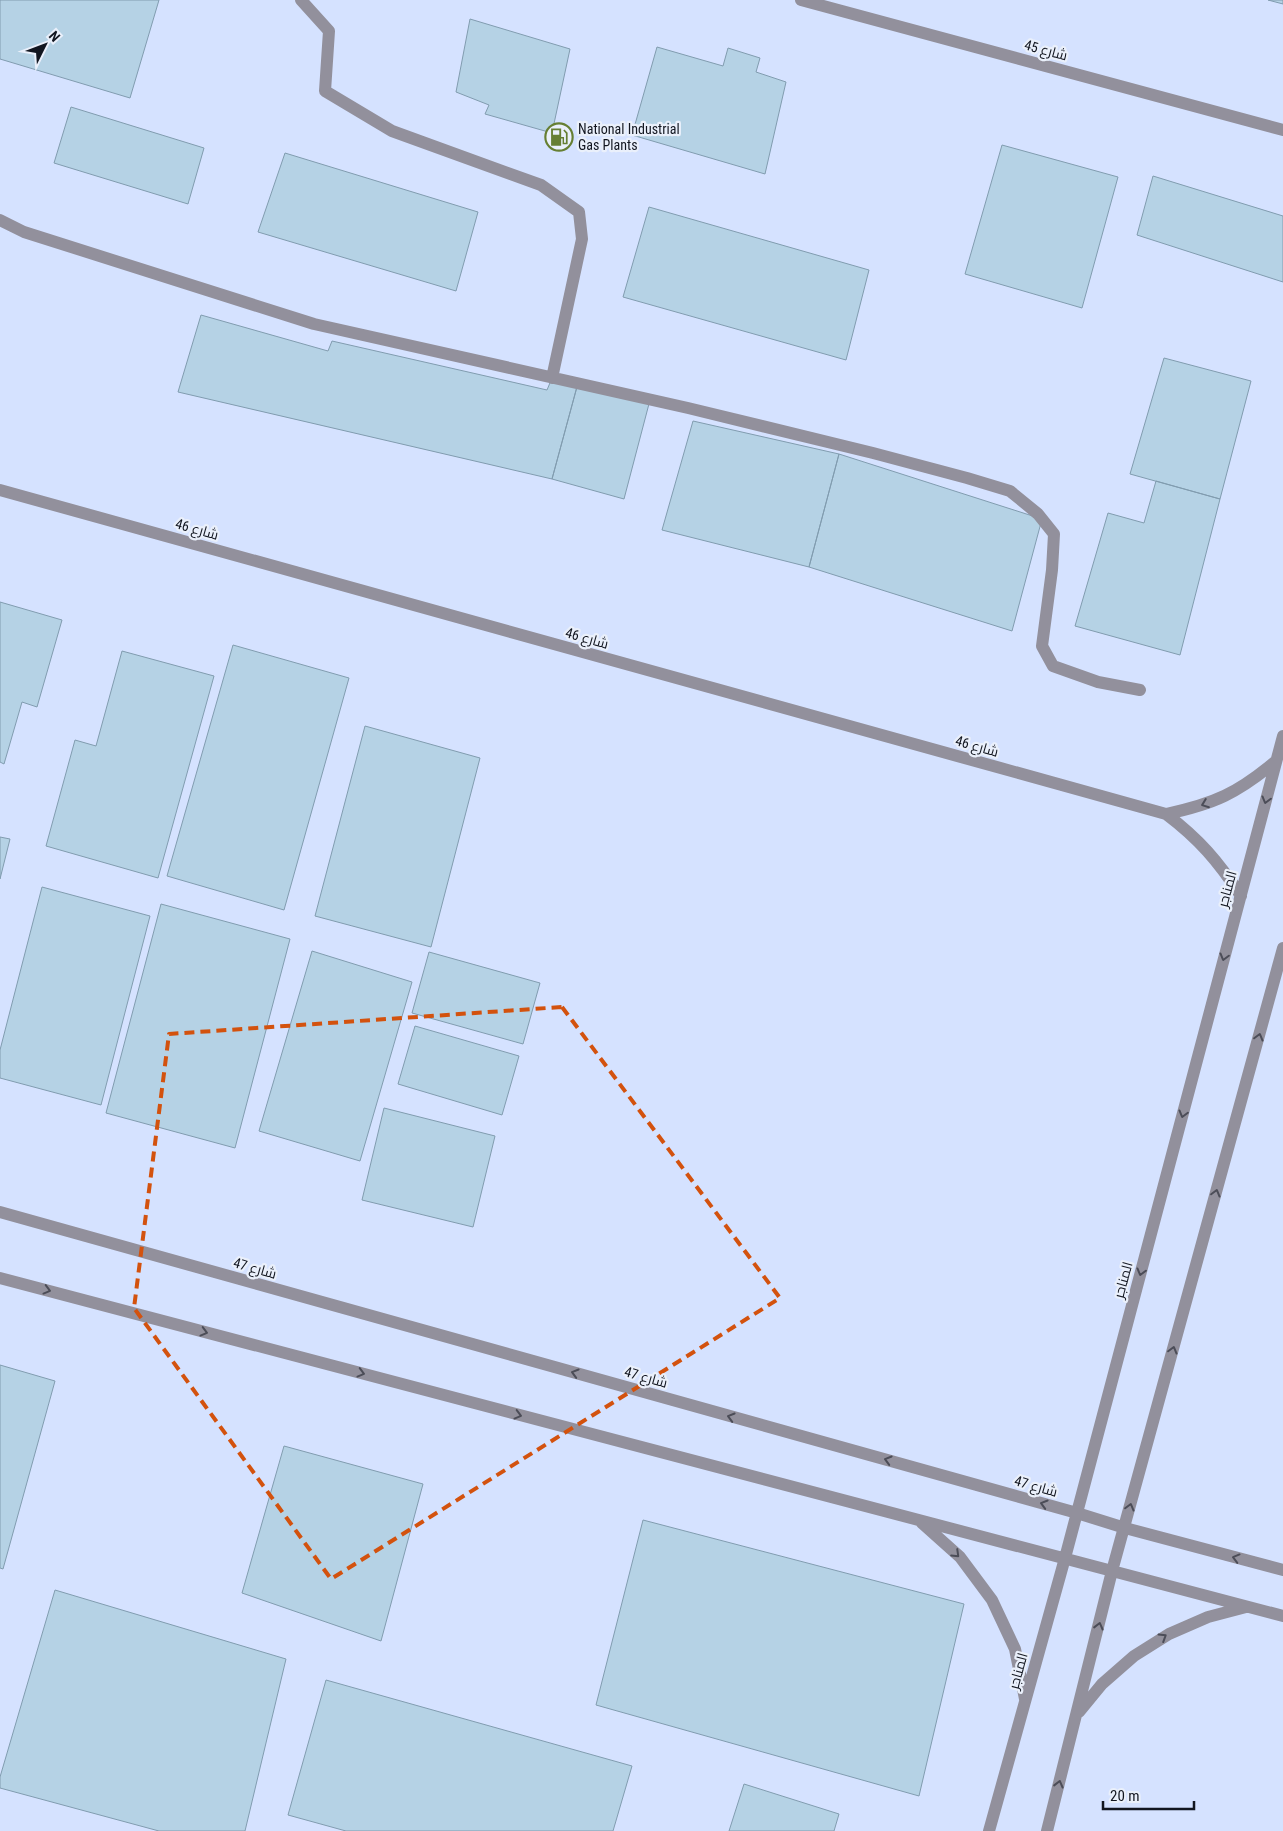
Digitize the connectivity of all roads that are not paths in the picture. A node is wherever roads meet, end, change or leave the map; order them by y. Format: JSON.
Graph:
{"nodes":[{"id":1,"x":301,"y":0,"type":"edge"},
{"id":2,"x":801,"y":0,"type":"edge"},
{"id":3,"x":1283,"y":130,"type":"edge"},
{"id":4,"x":0,"y":220,"type":"edge"},
{"id":5,"x":552,"y":378,"type":"junction"},
{"id":6,"x":0,"y":490,"type":"edge"},
{"id":7,"x":1140,"y":690,"type":"dead end"},
{"id":8,"x":1283,"y":736,"type":"edge"},
{"id":9,"x":1276,"y":761,"type":"junction"},
{"id":10,"x":1166,"y":814,"type":"junction"},
{"id":11,"x":1241,"y":896,"type":"junction"},
{"id":12,"x":1283,"y":948,"type":"edge"},
{"id":13,"x":0,"y":1212,"type":"edge"},
{"id":14,"x":0,"y":1278,"type":"edge"},
{"id":15,"x":1077,"y":1513,"type":"junction"},
{"id":16,"x":920,"y":1521,"type":"junction"},
{"id":17,"x":1125,"y":1528,"type":"junction"},
{"id":18,"x":1065,"y":1558,"type":"junction"},
{"id":19,"x":1283,"y":1570,"type":"edge"},
{"id":20,"x":1112,"y":1571,"type":"junction"},
{"id":21,"x":1248,"y":1607,"type":"junction"},
{"id":22,"x":1283,"y":1616,"type":"edge"},
{"id":23,"x":1026,"y":1702,"type":"junction"},
{"id":24,"x":1076,"y":1716,"type":"junction"},
{"id":25,"x":989,"y":1831,"type":"edge"},
{"id":26,"x":1046,"y":1831,"type":"edge"}],
"edges":[{"from":1,"to":5,"type":"street"},
{"from":2,"to":3,"type":"street","name":"شارع 45"},
{"from":4,"to":5,"type":"street"},
{"from":5,"to":7,"type":"street"},
{"from":6,"to":10,"type":"street","name":"شارع 46"},
{"from":8,"to":9,"type":"street","name":"المناجر"},
{"from":9,"to":10,"type":"street","name":"شارع 46","one_way":true},
{"from":9,"to":11,"type":"street","name":"المناجر","one_way":true},
{"from":10,"to":11,"type":"street","name":"شارع 46"},
{"from":11,"to":15,"type":"street","name":"المناجر","one_way":true},
{"from":17,"to":12,"type":"street","one_way":true},
{"from":15,"to":13,"type":"street","name":"شارع 47","one_way":true},
{"from":14,"to":16,"type":"street","one_way":true},
{"from":15,"to":17,"type":"street","name":"شارع 47"},
{"from":15,"to":18,"type":"street","name":"المناجر"},
{"from":16,"to":18,"type":"street"},
{"from":16,"to":23,"type":"street","one_way":true},
{"from":19,"to":17,"type":"street","name":"شارع 47","one_way":true},
{"from":17,"to":20,"type":"street"},
{"from":18,"to":20,"type":"street"},
{"from":18,"to":23,"type":"street","name":"المناجر"},
{"from":20,"to":21,"type":"street"},
{"from":24,"to":20,"type":"street","one_way":true},
{"from":21,"to":22,"type":"street"},
{"from":24,"to":21,"type":"street","one_way":true},
{"from":23,"to":25,"type":"street","name":"المناجر"},
{"from":26,"to":24,"type":"street","one_way":true}]}
